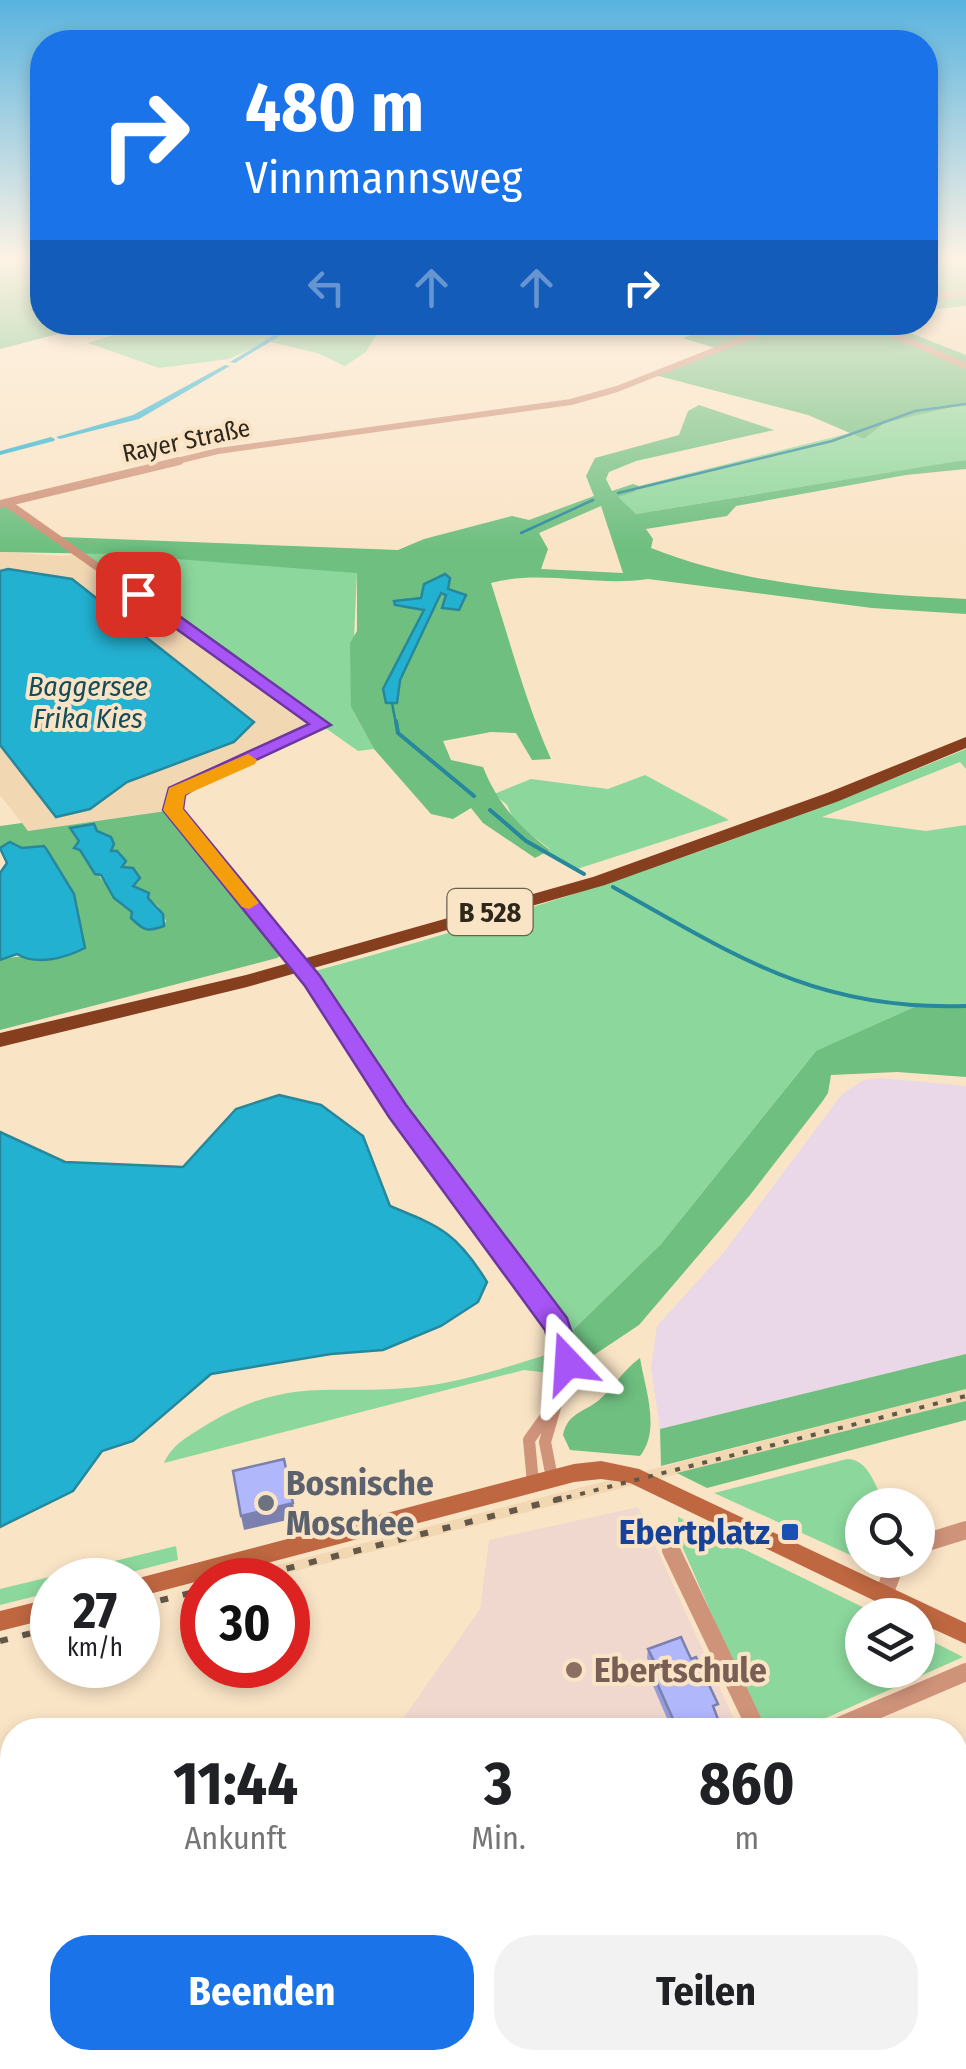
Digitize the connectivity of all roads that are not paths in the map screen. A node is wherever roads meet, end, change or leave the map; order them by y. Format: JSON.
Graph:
{"nodes":[{"id":1,"x":696,"y":358,"type":"edge"},
{"id":2,"x":2,"y":503,"type":"edge"},
{"id":3,"x":966,"y":742,"type":"edge"},
{"id":4,"x":0,"y":1040,"type":"edge"},
{"id":5,"x":542,"y":1480,"type":"junction"},
{"id":6,"x":966,"y":1530,"type":"edge"},
{"id":7,"x":935,"y":1540,"type":"edge"},
{"id":8,"x":671,"y":1550,"type":"dead end"},
{"id":9,"x":890,"y":1578,"type":"edge"},
{"id":10,"x":160,"y":1581,"type":"edge"},
{"id":11,"x":882,"y":1597,"type":"junction"},
{"id":12,"x":30,"y":1614,"type":"edge"},
{"id":13,"x":0,"y":1622,"type":"edge"},
{"id":14,"x":966,"y":1634,"type":"edge"},
{"id":15,"x":966,"y":1672,"type":"edge"},
{"id":16,"x":751,"y":1718,"type":"edge"},
{"id":17,"x":858,"y":1718,"type":"edge"}],
"edges":[{"from":1,"to":2,"type":"street","name":"Rayer Straße"},
{"from":2,"to":5,"type":"street","bridge":true},
{"from":3,"to":4,"type":"highway","number":"B 528"},
{"from":5,"to":10,"type":"street"},
{"from":5,"to":11,"type":"street"},
{"from":6,"to":7,"type":"street"},
{"from":8,"to":16,"type":"street"},
{"from":9,"to":11,"type":"street"},
{"from":11,"to":14,"type":"street"},
{"from":12,"to":13,"type":"street"},
{"from":15,"to":17,"type":"street"}]}
